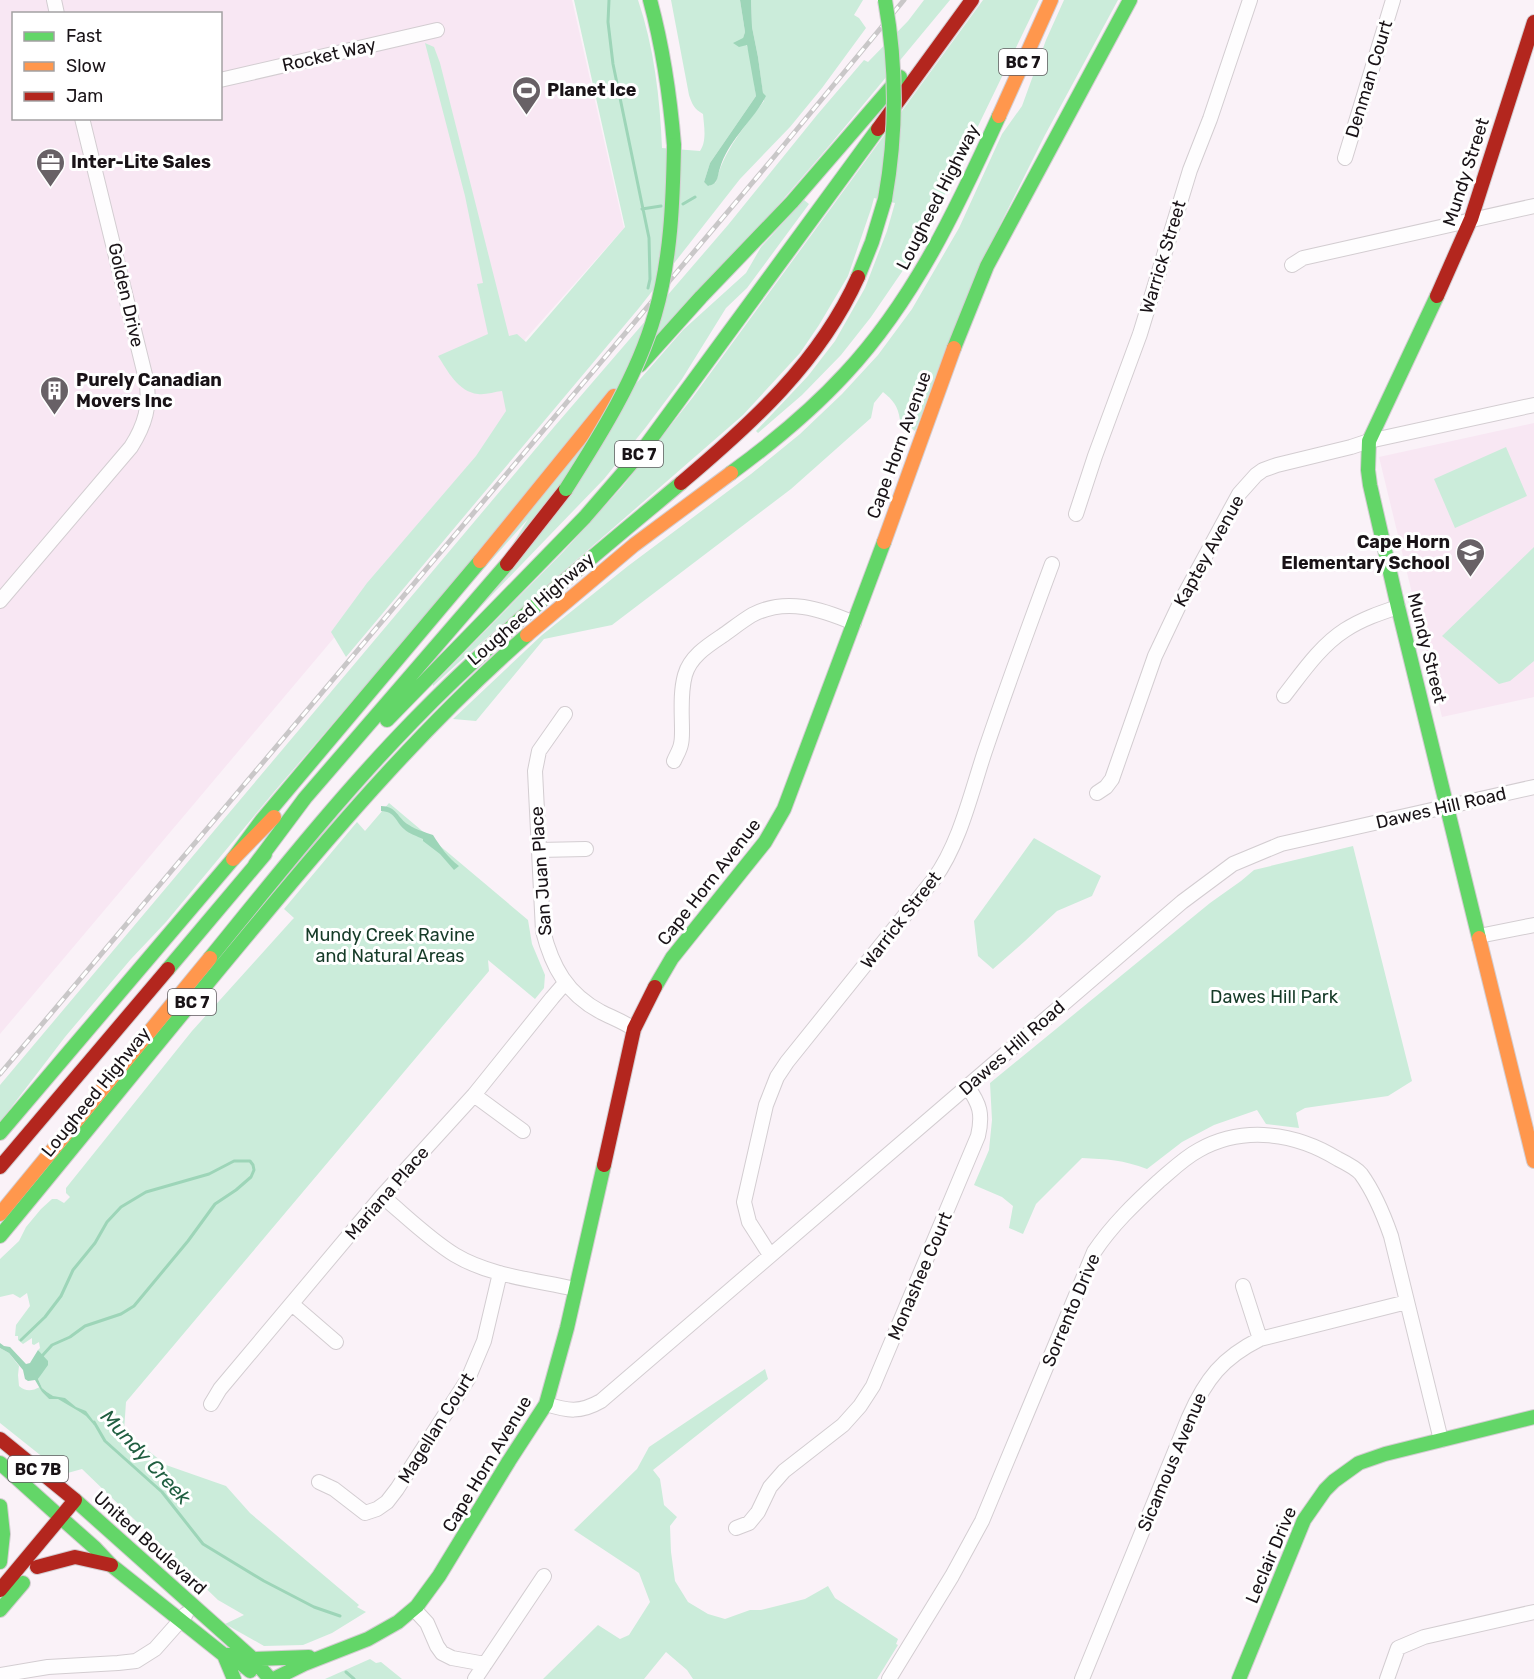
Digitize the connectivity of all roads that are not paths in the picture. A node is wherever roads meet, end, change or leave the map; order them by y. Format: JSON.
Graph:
{"nodes":[{"id":1,"x":650,"y":0,"type":"edge"},
{"id":2,"x":885,"y":0,"type":"edge"},
{"id":3,"x":964,"y":0,"type":"edge"},
{"id":4,"x":972,"y":0,"type":"edge"},
{"id":5,"x":1051,"y":0,"type":"edge"},
{"id":6,"x":1130,"y":0,"type":"edge"},
{"id":7,"x":1250,"y":0,"type":"edge"},
{"id":8,"x":1393,"y":0,"type":"edge"},
{"id":9,"x":1534,"y":22,"type":"edge"},
{"id":10,"x":437,"y":30,"type":"dead end"},
{"id":11,"x":222,"y":80,"type":"edge"},
{"id":12,"x":82,"y":120,"type":"edge"},
{"id":13,"x":1344,"y":158,"type":"dead end"},
{"id":14,"x":1534,"y":206,"type":"edge"},
{"id":15,"x":1471,"y":219,"type":"junction"},
{"id":16,"x":1292,"y":266,"type":"dead end"},
{"id":17,"x":1534,"y":405,"type":"edge"},
{"id":18,"x":1370,"y":441,"type":"junction"},
{"id":19,"x":563,"y":494,"type":"junction"},
{"id":20,"x":1076,"y":514,"type":"dead end"},
{"id":21,"x":1052,"y":564,"type":"dead end"},
{"id":22,"x":0,"y":601,"type":"edge"},
{"id":23,"x":1398,"y":607,"type":"junction"},
{"id":24,"x":854,"y":623,"type":"junction"},
{"id":25,"x":1284,"y":696,"type":"dead end"},
{"id":26,"x":565,"y":714,"type":"dead end"},
{"id":27,"x":674,"y":761,"type":"dead end"},
{"id":28,"x":1534,"y":787,"type":"edge"},
{"id":29,"x":1097,"y":793,"type":"dead end"},
{"id":30,"x":1447,"y":806,"type":"junction"},
{"id":31,"x":586,"y":849,"type":"dead end"},
{"id":32,"x":539,"y":850,"type":"junction"},
{"id":33,"x":233,"y":859,"type":"junction"},
{"id":34,"x":255,"y":865,"type":"junction"},
{"id":35,"x":1534,"y":925,"type":"edge"},
{"id":36,"x":1479,"y":936,"type":"junction"},
{"id":37,"x":566,"y":983,"type":"junction"},
{"id":38,"x":634,"y":1029,"type":"junction"},
{"id":39,"x":967,"y":1086,"type":"junction"},
{"id":40,"x":474,"y":1095,"type":"junction"},
{"id":41,"x":1528,"y":1109,"type":"edge"},
{"id":42,"x":523,"y":1131,"type":"dead end"},
{"id":43,"x":0,"y":1133,"type":"edge"},
{"id":44,"x":1534,"y":1161,"type":"edge"},
{"id":45,"x":0,"y":1167,"type":"edge"},
{"id":46,"x":382,"y":1196,"type":"junction"},
{"id":47,"x":0,"y":1214,"type":"edge"},
{"id":48,"x":0,"y":1236,"type":"edge"},
{"id":49,"x":770,"y":1254,"type":"junction"},
{"id":50,"x":500,"y":1272,"type":"junction"},
{"id":51,"x":1243,"y":1286,"type":"dead end"},
{"id":52,"x":575,"y":1289,"type":"junction"},
{"id":53,"x":1407,"y":1302,"type":"junction"},
{"id":54,"x":292,"y":1304,"type":"junction"},
{"id":55,"x":1260,"y":1339,"type":"junction"},
{"id":56,"x":336,"y":1342,"type":"dead end"},
{"id":57,"x":211,"y":1404,"type":"dead end"},
{"id":58,"x":546,"y":1404,"type":"junction"},
{"id":59,"x":1534,"y":1417,"type":"edge"},
{"id":60,"x":0,"y":1439,"type":"edge"},
{"id":61,"x":1441,"y":1440,"type":"junction"},
{"id":62,"x":0,"y":1463,"type":"edge"},
{"id":63,"x":319,"y":1482,"type":"dead end"},
{"id":64,"x":80,"y":1505,"type":"junction"},
{"id":65,"x":0,"y":1506,"type":"edge"},
{"id":66,"x":60,"y":1517,"type":"junction"},
{"id":67,"x":736,"y":1528,"type":"dead end"},
{"id":68,"x":68,"y":1530,"type":"junction"},
{"id":69,"x":51,"y":1550,"type":"dead end"},
{"id":70,"x":0,"y":1562,"type":"edge"},
{"id":71,"x":111,"y":1565,"type":"junction"},
{"id":72,"x":37,"y":1567,"type":"junction"},
{"id":73,"x":544,"y":1576,"type":"dead end"},
{"id":74,"x":0,"y":1590,"type":"edge"},
{"id":75,"x":193,"y":1606,"type":"junction"},
{"id":76,"x":414,"y":1609,"type":"junction"},
{"id":77,"x":0,"y":1610,"type":"edge"},
{"id":78,"x":1534,"y":1612,"type":"edge"},
{"id":79,"x":180,"y":1622,"type":"junction"},
{"id":80,"x":224,"y":1655,"type":"junction"},
{"id":81,"x":327,"y":1656,"type":"junction"},
{"id":82,"x":253,"y":1659,"type":"junction"},
{"id":83,"x":485,"y":1664,"type":"junction"},
{"id":84,"x":0,"y":1675,"type":"edge"},
{"id":85,"x":234,"y":1679,"type":"edge"},
{"id":86,"x":258,"y":1679,"type":"edge"},
{"id":87,"x":272,"y":1679,"type":"edge"},
{"id":88,"x":475,"y":1679,"type":"edge"},
{"id":89,"x":889,"y":1679,"type":"edge"},
{"id":90,"x":1082,"y":1679,"type":"edge"},
{"id":91,"x":1239,"y":1679,"type":"edge"},
{"id":92,"x":1387,"y":1679,"type":"edge"}],
"edges":[{"from":1,"to":19,"type":"main road","bridge":true},
{"from":2,"to":47,"type":"main road","bridge":true},
{"from":3,"to":33,"type":"main road"},
{"from":4,"to":34,"type":"main road","name":"Lougheed Highway","number":"BC 7"},
{"from":5,"to":48,"type":"main road","name":"Lougheed Highway","number":"BC 7"},
{"from":6,"to":24,"type":"main road","name":"Cape Horn Avenue"},
{"from":7,"to":20,"type":"street","name":"Warrick Street"},
{"from":8,"to":13,"type":"street","name":"Denman Court"},
{"from":9,"to":15,"type":"main road","name":"Mundy Street"},
{"from":10,"to":11,"type":"street","name":"Rocket Way"},
{"from":12,"to":22,"type":"street","name":"Golden Drive"},
{"from":14,"to":15,"type":"street"},
{"from":15,"to":16,"type":"street"},
{"from":15,"to":18,"type":"main road","name":"Mundy Street"},
{"from":17,"to":18,"type":"street","name":"Kaptey Avenue"},
{"from":18,"to":23,"type":"main road","name":"Mundy Street"},
{"from":18,"to":29,"type":"street","name":"Kaptey Avenue"},
{"from":19,"to":33,"type":"main road"},
{"from":19,"to":34,"type":"main road"},
{"from":21,"to":49,"type":"street","name":"Warrick Street"},
{"from":23,"to":25,"type":"street"},
{"from":23,"to":30,"type":"main road","name":"Mundy Street"},
{"from":24,"to":27,"type":"street"},
{"from":24,"to":38,"type":"main road","name":"Cape Horn Avenue"},
{"from":26,"to":32,"type":"street","name":"San Juan Place"},
{"from":28,"to":30,"type":"street","name":"Dawes Hill Road"},
{"from":30,"to":36,"type":"main road","name":"Mundy Street"},
{"from":30,"to":39,"type":"street","name":"Dawes Hill Road"},
{"from":31,"to":32,"type":"street"},
{"from":32,"to":37,"type":"street","name":"San Juan Place"},
{"from":33,"to":43,"type":"main road"},
{"from":34,"to":45,"type":"main road","name":"Lougheed Highway","number":"BC 7"},
{"from":35,"to":36,"type":"street"},
{"from":36,"to":41,"type":"main road","name":"Mundy Street"},
{"from":37,"to":38,"type":"street","name":"San Juan Place"},
{"from":37,"to":40,"type":"street","name":"Mariana Place"},
{"from":38,"to":52,"type":"main road","name":"Cape Horn Avenue"},
{"from":39,"to":49,"type":"street","name":"Dawes Hill Road"},
{"from":39,"to":67,"type":"street","name":"Monashee Court"},
{"from":40,"to":42,"type":"street"},
{"from":40,"to":46,"type":"street","name":"Mariana Place"},
{"from":41,"to":44,"type":"main road","name":"Mundy Street"},
{"from":46,"to":50,"type":"street"},
{"from":46,"to":54,"type":"street","name":"Mariana Place"},
{"from":49,"to":58,"type":"street","name":"Dawes Hill Road"},
{"from":50,"to":52,"type":"street"},
{"from":50,"to":63,"type":"street","name":"Magellan Court"},
{"from":51,"to":55,"type":"street"},
{"from":52,"to":58,"type":"main road","name":"Cape Horn Avenue"},
{"from":53,"to":55,"type":"street","name":"Sicamous Avenue"},
{"from":53,"to":61,"type":"street","name":"Sorrento Drive"},
{"from":53,"to":89,"type":"street","name":"Sorrento Drive"},
{"from":54,"to":56,"type":"street"},
{"from":54,"to":57,"type":"street","name":"Mariana Place"},
{"from":55,"to":90,"type":"street","name":"Sicamous Avenue"},
{"from":58,"to":76,"type":"main road","name":"Cape Horn Avenue"},
{"from":59,"to":61,"type":"main road","name":"Leclair Drive"},
{"from":60,"to":64,"type":"main road","name":"United Boulevard","number":"BC 7B"},
{"from":61,"to":91,"type":"main road","name":"Leclair Drive"},
{"from":62,"to":66,"type":"main road","number":"BC 7B"},
{"from":64,"to":66,"type":"main road"},
{"from":64,"to":68,"type":"main road"},
{"from":64,"to":75,"type":"main road","name":"United Boulevard","number":"BC 7B"},
{"from":65,"to":70,"type":"main road"},
{"from":66,"to":68,"type":"main road","number":"BC 7B"},
{"from":66,"to":74,"type":"main road"},
{"from":68,"to":71,"type":"main road","number":"BC 7B"},
{"from":69,"to":72,"type":"main road"},
{"from":71,"to":72,"type":"main road"},
{"from":71,"to":79,"type":"main road","number":"BC 7B"},
{"from":72,"to":77,"type":"main road"},
{"from":73,"to":83,"type":"street"},
{"from":75,"to":79,"type":"street"},
{"from":75,"to":82,"type":"main road","name":"United Boulevard","number":"BC 7B"},
{"from":76,"to":81,"type":"main road","name":"Cape Horn Avenue"},
{"from":76,"to":83,"type":"street"},
{"from":78,"to":92,"type":"street"},
{"from":79,"to":80,"type":"main road","number":"BC 7B"},
{"from":79,"to":84,"type":"street"},
{"from":80,"to":85,"type":"main road"},
{"from":80,"to":86,"type":"main road","number":"BC 7B"},
{"from":81,"to":82,"type":"main road"},
{"from":81,"to":87,"type":"main road","name":"Cape Horn Avenue"},
{"from":82,"to":87,"type":"main road","name":"United Boulevard","number":"BC 7B"},
{"from":83,"to":88,"type":"street"}]}
